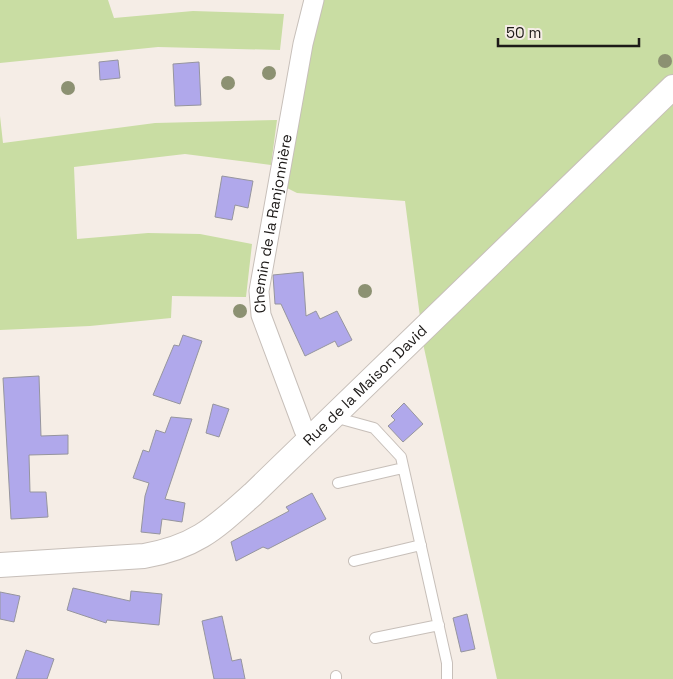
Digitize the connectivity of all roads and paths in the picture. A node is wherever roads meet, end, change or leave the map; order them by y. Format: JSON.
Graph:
{"nodes":[{"id":1,"x":314,"y":0,"type":"edge"},
{"id":2,"x":673,"y":88,"type":"edge"},
{"id":3,"x":333,"y":417,"type":"junction"},
{"id":4,"x":311,"y":438,"type":"junction"},
{"id":5,"x":403,"y":468,"type":"junction"},
{"id":6,"x":338,"y":483,"type":"dead end"},
{"id":7,"x":421,"y":545,"type":"junction"},
{"id":8,"x":354,"y":561,"type":"dead end"},
{"id":9,"x":0,"y":565,"type":"edge"},
{"id":10,"x":439,"y":625,"type":"junction"},
{"id":11,"x":375,"y":638,"type":"dead end"},
{"id":12,"x":446,"y":679,"type":"edge"}],
"edges":[{"from":1,"to":4,"type":"street","name":"Chemin de la Ranjonnière"},
{"from":2,"to":3,"type":"street","name":"Rue de la Maison David"},
{"from":3,"to":4,"type":"street","name":"Rue de la Maison David"},
{"from":3,"to":5,"type":"lane"},
{"from":4,"to":9,"type":"street","name":"Rue de la Maison David"},
{"from":5,"to":6,"type":"lane"},
{"from":5,"to":7,"type":"lane"},
{"from":7,"to":8,"type":"lane"},
{"from":7,"to":10,"type":"lane"},
{"from":10,"to":11,"type":"lane"},
{"from":10,"to":12,"type":"lane"}]}
